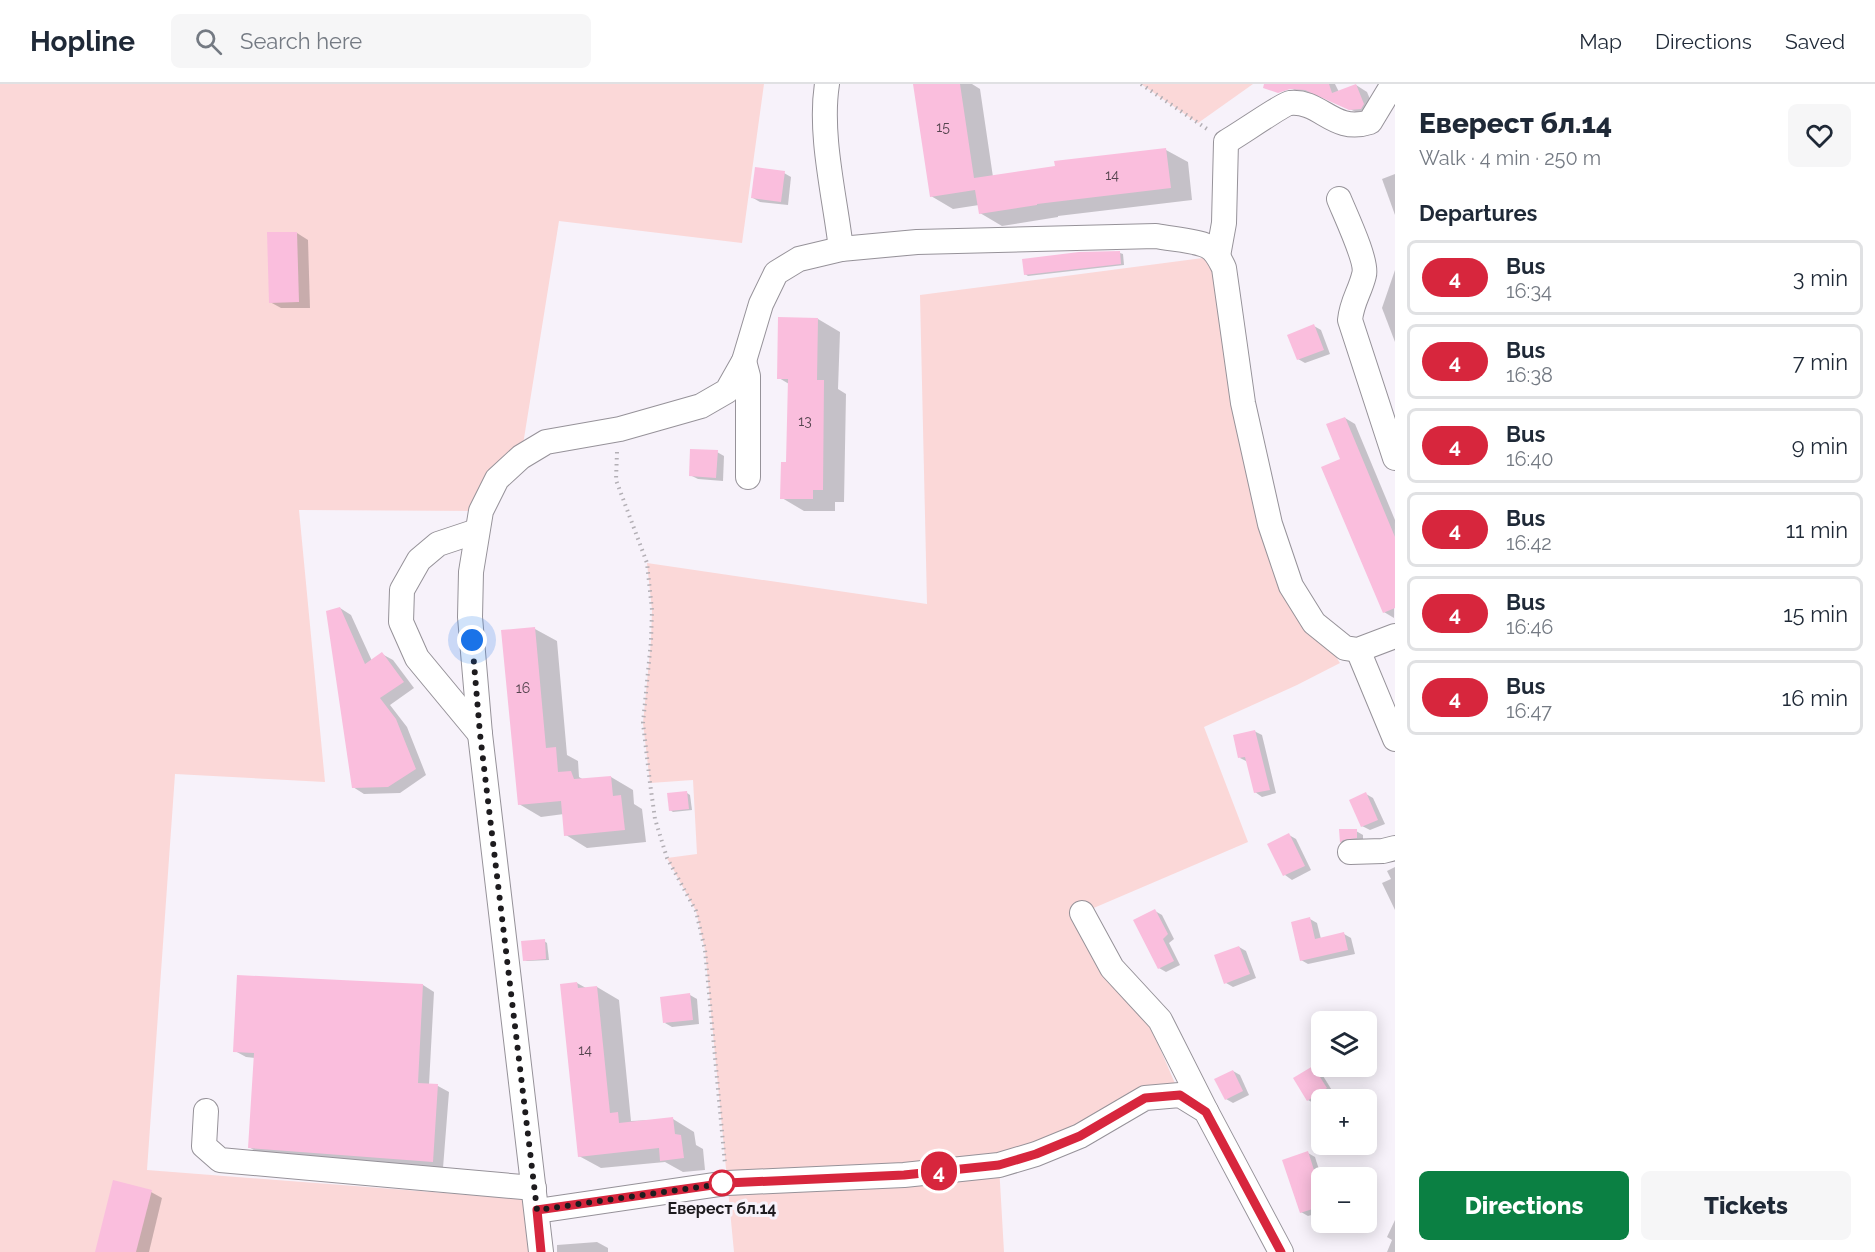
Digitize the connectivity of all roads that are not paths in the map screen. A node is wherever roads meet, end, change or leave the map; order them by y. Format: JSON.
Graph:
{"nodes":[{"id":1,"x":827,"y":84,"type":"edge"},
{"id":2,"x":1393,"y":84,"type":"edge"},
{"id":3,"x":1286,"y":94,"type":"edge"},
{"id":4,"x":1339,"y":199,"type":"dead end"},
{"id":5,"x":841,"y":249,"type":"junction"},
{"id":6,"x":1218,"y":256,"type":"junction"},
{"id":7,"x":744,"y":362,"type":"junction"},
{"id":8,"x":1395,"y":458,"type":"edge"},
{"id":9,"x":748,"y":477,"type":"dead end"},
{"id":10,"x":477,"y":531,"type":"junction"},
{"id":11,"x":1395,"y":636,"type":"edge"},
{"id":12,"x":1358,"y":650,"type":"junction"},
{"id":13,"x":480,"y":734,"type":"junction"},
{"id":14,"x":1395,"y":739,"type":"edge"},
{"id":15,"x":1395,"y":848,"type":"edge"},
{"id":16,"x":1350,"y":852,"type":"dead end"},
{"id":17,"x":1082,"y":913,"type":"dead end"},
{"id":18,"x":206,"y":1111,"type":"dead end"},
{"id":19,"x":1206,"y":1112,"type":"junction"},
{"id":20,"x":536,"y":1199,"type":"junction"},
{"id":21,"x":541,"y":1252,"type":"edge"},
{"id":22,"x":1281,"y":1252,"type":"edge"}],
"edges":[{"from":1,"to":5,"type":"street"},
{"from":2,"to":3,"type":"street"},
{"from":3,"to":6,"type":"street"},
{"from":4,"to":8,"type":"street"},
{"from":5,"to":6,"type":"street"},
{"from":5,"to":7,"type":"street"},
{"from":6,"to":12,"type":"street"},
{"from":7,"to":9,"type":"street"},
{"from":7,"to":10,"type":"street"},
{"from":10,"to":13,"type":"street"},
{"from":10,"to":13,"type":"street"},
{"from":11,"to":12,"type":"street"},
{"from":12,"to":14,"type":"street"},
{"from":13,"to":20,"type":"street"},
{"from":15,"to":16,"type":"street"},
{"from":17,"to":19,"type":"street"},
{"from":18,"to":20,"type":"street"},
{"from":19,"to":20,"type":"street"},
{"from":19,"to":22,"type":"street"},
{"from":20,"to":21,"type":"street"}]}
